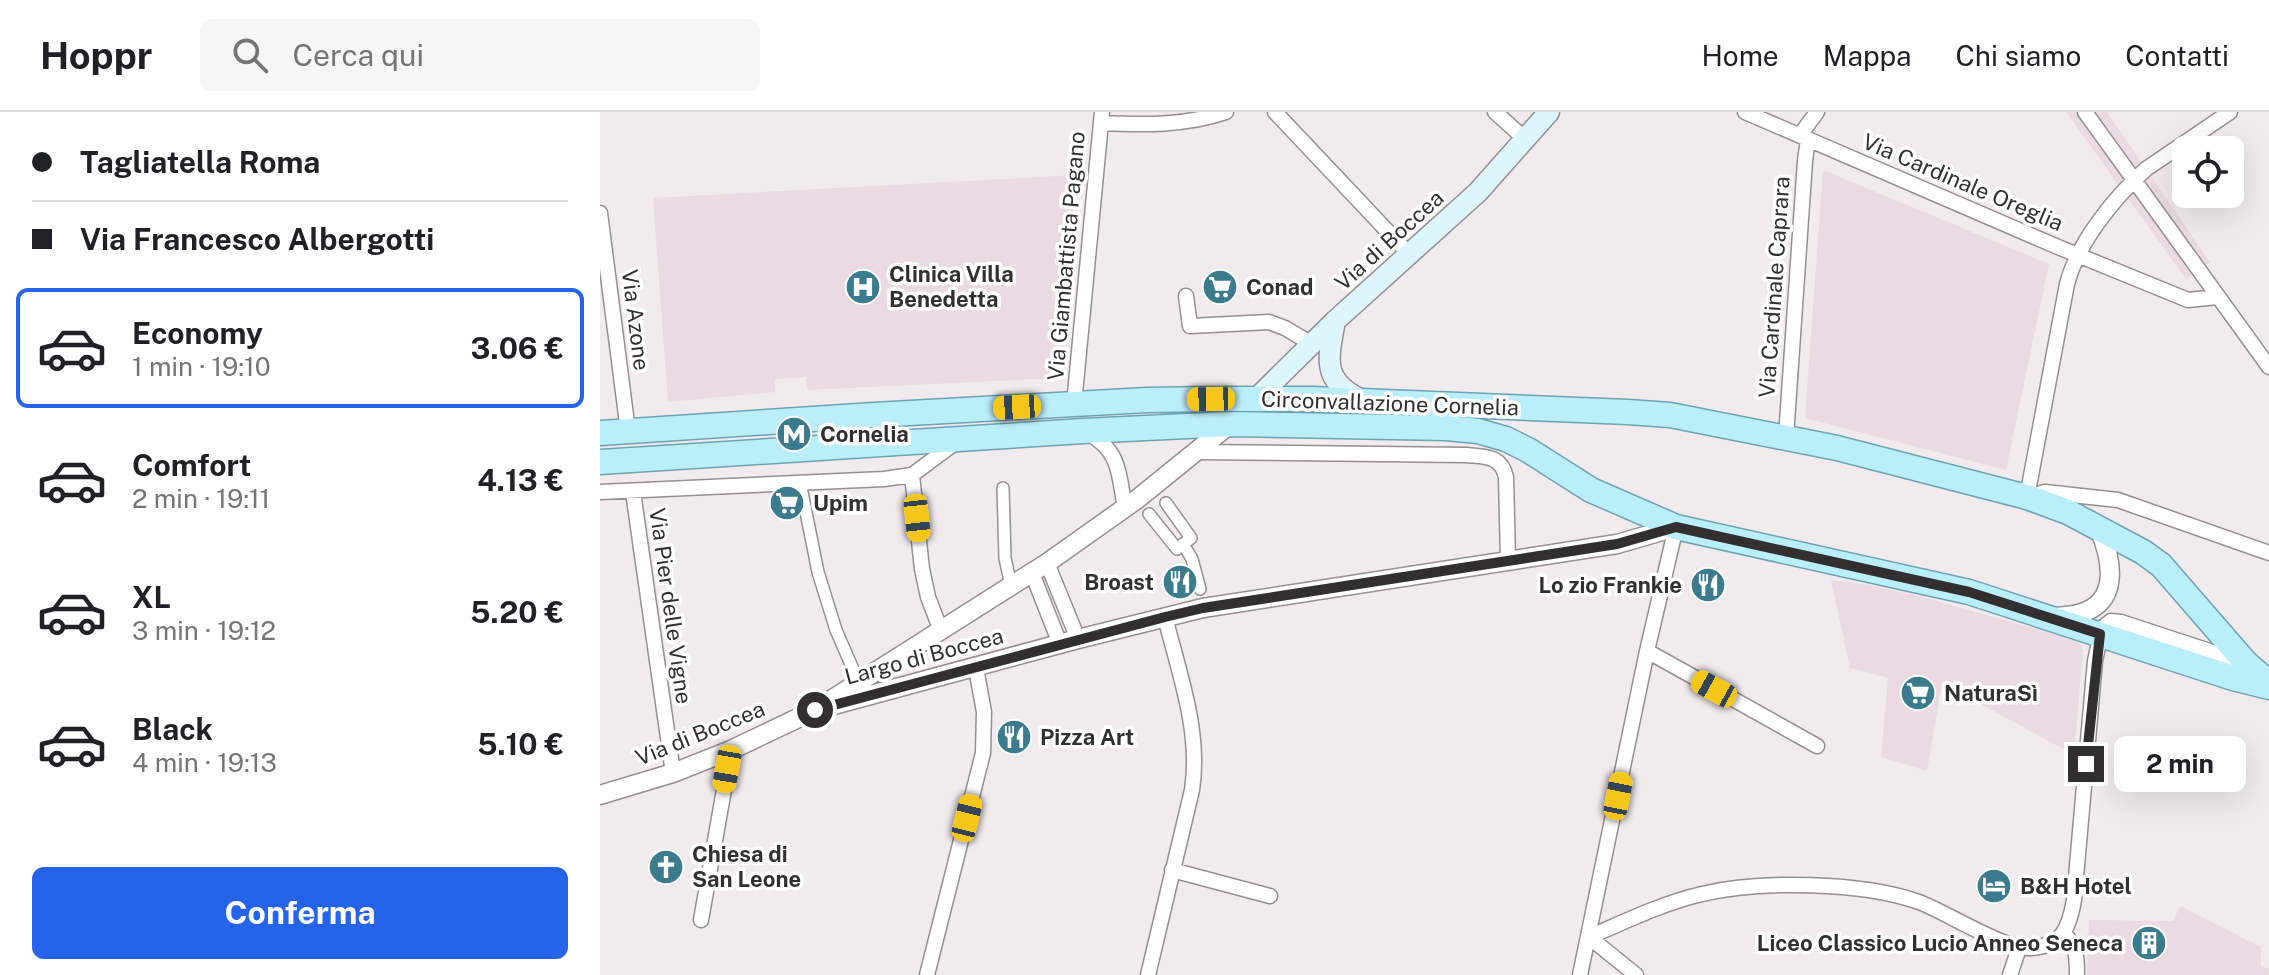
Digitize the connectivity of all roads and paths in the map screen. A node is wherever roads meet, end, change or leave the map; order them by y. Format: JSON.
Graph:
{"nodes":[{"id":1,"x":1226,"y":112,"type":"edge"},
{"id":2,"x":1275,"y":112,"type":"edge"},
{"id":3,"x":1495,"y":112,"type":"edge"},
{"id":4,"x":1549,"y":112,"type":"edge"},
{"id":5,"x":1745,"y":112,"type":"edge"},
{"id":6,"x":1817,"y":112,"type":"edge"},
{"id":7,"x":2085,"y":112,"type":"edge"},
{"id":8,"x":2230,"y":112,"type":"edge"},
{"id":9,"x":1101,"y":117,"type":"edge"},
{"id":10,"x":1804,"y":137,"type":"junction"},
{"id":11,"x":1526,"y":140,"type":"junction"},
{"id":12,"x":2133,"y":180,"type":"junction"},
{"id":13,"x":600,"y":213,"type":"edge"},
{"id":14,"x":1410,"y":255,"type":"junction"},
{"id":15,"x":2077,"y":255,"type":"junction"},
{"id":16,"x":1186,"y":296,"type":"dead end"},
{"id":17,"x":2217,"y":297,"type":"junction"},
{"id":18,"x":1335,"y":321,"type":"junction"},
{"id":19,"x":1312,"y":344,"type":"junction"},
{"id":20,"x":2269,"y":367,"type":"edge"},
{"id":21,"x":1256,"y":399,"type":"junction"},
{"id":22,"x":1366,"y":401,"type":"junction"},
{"id":23,"x":1074,"y":404,"type":"junction"},
{"id":24,"x":1230,"y":424,"type":"junction"},
{"id":25,"x":628,"y":431,"type":"junction"},
{"id":26,"x":1083,"y":431,"type":"junction"},
{"id":27,"x":600,"y":433,"type":"edge"},
{"id":28,"x":1786,"y":437,"type":"junction"},
{"id":29,"x":960,"y":440,"type":"junction"},
{"id":30,"x":1195,"y":452,"type":"junction"},
{"id":31,"x":600,"y":462,"type":"edge"},
{"id":32,"x":912,"y":475,"type":"junction"},
{"id":33,"x":1003,"y":488,"type":"dead end"},
{"id":34,"x":600,"y":492,"type":"edge"},
{"id":35,"x":633,"y":492,"type":"junction"},
{"id":36,"x":802,"y":492,"type":"dead end"},
{"id":37,"x":2027,"y":497,"type":"junction"},
{"id":38,"x":1166,"y":503,"type":"dead end"},
{"id":39,"x":1125,"y":509,"type":"junction"},
{"id":40,"x":1149,"y":514,"type":"dead end"},
{"id":41,"x":1676,"y":527,"type":"junction"},
{"id":42,"x":2099,"y":528,"type":"junction"},
{"id":43,"x":1183,"y":544,"type":"junction"},
{"id":44,"x":2269,"y":553,"type":"edge"},
{"id":45,"x":1508,"y":560,"type":"junction"},
{"id":46,"x":1040,"y":568,"type":"junction"},
{"id":47,"x":1011,"y":586,"type":"junction"},
{"id":48,"x":1200,"y":589,"type":"dead end"},
{"id":49,"x":1165,"y":617,"type":"junction"},
{"id":50,"x":2049,"y":618,"type":"junction"},
{"id":51,"x":941,"y":631,"type":"junction"},
{"id":52,"x":2100,"y":634,"type":"junction"},
{"id":53,"x":1069,"y":642,"type":"junction"},
{"id":54,"x":1647,"y":651,"type":"junction"},
{"id":55,"x":2246,"y":663,"type":"junction"},
{"id":56,"x":976,"y":668,"type":"junction"},
{"id":57,"x":859,"y":683,"type":"junction"},
{"id":58,"x":2269,"y":685,"type":"edge"},
{"id":59,"x":815,"y":710,"type":"junction"},
{"id":60,"x":1817,"y":746,"type":"dead end"},
{"id":61,"x":731,"y":750,"type":"junction"},
{"id":62,"x":673,"y":773,"type":"junction"},
{"id":63,"x":600,"y":795,"type":"edge"},
{"id":64,"x":1172,"y":870,"type":"junction"},
{"id":65,"x":1270,"y":896,"type":"dead end"},
{"id":66,"x":701,"y":920,"type":"dead end"},
{"id":67,"x":2064,"y":934,"type":"junction"},
{"id":68,"x":1589,"y":937,"type":"junction"},
{"id":69,"x":2019,"y":948,"type":"junction"},
{"id":70,"x":927,"y":975,"type":"edge"},
{"id":71,"x":1148,"y":975,"type":"edge"},
{"id":72,"x":1580,"y":975,"type":"edge"},
{"id":73,"x":1636,"y":975,"type":"edge"},
{"id":74,"x":2010,"y":975,"type":"edge"},
{"id":75,"x":2077,"y":975,"type":"edge"}],
"edges":[{"from":1,"to":9,"type":"street"},
{"from":2,"to":14,"type":"street"},
{"from":3,"to":11,"type":"street"},
{"from":4,"to":11,"type":"main road","name":"Via di Boccea"},
{"from":5,"to":10,"type":"street","name":"Via Cardinale Oreglia"},
{"from":6,"to":10,"type":"street"},
{"from":7,"to":12,"type":"street"},
{"from":8,"to":12,"type":"street"},
{"from":9,"to":23,"type":"street","name":"Via Giambattista Pagano"},
{"from":10,"to":15,"type":"street","name":"Via Cardinale Oreglia"},
{"from":10,"to":28,"type":"street","name":"Via Cardinale Caprara"},
{"from":11,"to":14,"type":"main road","name":"Via di Boccea"},
{"from":12,"to":15,"type":"street"},
{"from":12,"to":17,"type":"street"},
{"from":13,"to":25,"type":"street","name":"Via Azone"},
{"from":14,"to":18,"type":"main road","name":"Via di Boccea"},
{"from":15,"to":17,"type":"street","name":"Via Cardinale Oreglia"},
{"from":15,"to":37,"type":"street"},
{"from":16,"to":19,"type":"street"},
{"from":17,"to":20,"type":"street"},
{"from":18,"to":19,"type":"main road","name":"Via di Boccea"},
{"from":18,"to":22,"type":"main road"},
{"from":19,"to":21,"type":"main road","name":"Via di Boccea"},
{"from":21,"to":22,"type":"main road","name":"Circonvallazione Cornelia"},
{"from":21,"to":23,"type":"main road","name":"Circonvallazione Cornelia"},
{"from":21,"to":24,"type":"main road"},
{"from":22,"to":28,"type":"main road","name":"Circonvallazione Cornelia"},
{"from":23,"to":25,"type":"main road","name":"Circonvallazione Cornelia"},
{"from":24,"to":26,"type":"main road","name":"Circonvallazione Cornelia"},
{"from":24,"to":30,"type":"street"},
{"from":24,"to":41,"type":"main road","name":"Circonvallazione Cornelia"},
{"from":25,"to":27,"type":"main road","name":"Circonvallazione Cornelia"},
{"from":26,"to":29,"type":"main road","name":"Circonvallazione Cornelia"},
{"from":26,"to":39,"type":"street"},
{"from":28,"to":37,"type":"main road","name":"Circonvallazione Cornelia"},
{"from":29,"to":31,"type":"main road","name":"Circonvallazione Cornelia"},
{"from":29,"to":32,"type":"street"},
{"from":30,"to":39,"type":"street"},
{"from":30,"to":45,"type":"street"},
{"from":32,"to":35,"type":"street"},
{"from":32,"to":51,"type":"street"},
{"from":33,"to":47,"type":"street"},
{"from":34,"to":35,"type":"street"},
{"from":35,"to":62,"type":"street","name":"Via Pier delle Vigne"},
{"from":36,"to":57,"type":"street"},
{"from":37,"to":42,"type":"main road","name":"Circonvallazione Cornelia"},
{"from":37,"to":44,"type":"street","name":"Circonvallazione Cornelia"},
{"from":38,"to":43,"type":"street"},
{"from":39,"to":46,"type":"street"},
{"from":40,"to":43,"type":"street"},
{"from":41,"to":45,"type":"street","name":"Largo di Boccea"},
{"from":41,"to":50,"type":"main road","name":"Circonvallazione Cornelia"},
{"from":41,"to":54,"type":"street"},
{"from":42,"to":50,"type":"street"},
{"from":42,"to":55,"type":"main road","name":"Circonvallazione Cornelia"},
{"from":43,"to":48,"type":"street"},
{"from":45,"to":49,"type":"street","name":"Largo di Boccea"},
{"from":46,"to":47,"type":"street","name":"Largo di Boccea"},
{"from":46,"to":53,"type":"street"},
{"from":47,"to":51,"type":"street","name":"Largo di Boccea"},
{"from":49,"to":53,"type":"street","name":"Largo di Boccea"},
{"from":49,"to":64,"type":"street"},
{"from":50,"to":52,"type":"main road","name":"Circonvallazione Cornelia"},
{"from":51,"to":57,"type":"street","name":"Largo di Boccea"},
{"from":52,"to":55,"type":"street"},
{"from":52,"to":58,"type":"main road","name":"Circonvallazione Cornelia"},
{"from":52,"to":67,"type":"street"},
{"from":53,"to":56,"type":"street","name":"Largo di Boccea"},
{"from":54,"to":60,"type":"street"},
{"from":54,"to":68,"type":"street"},
{"from":55,"to":58,"type":"main road","name":"Circonvallazione Cornelia"},
{"from":56,"to":59,"type":"street","name":"Largo di Boccea"},
{"from":56,"to":70,"type":"street"},
{"from":57,"to":59,"type":"street","name":"Largo di Boccea"},
{"from":59,"to":61,"type":"street","name":"Via di Boccea"},
{"from":61,"to":62,"type":"street","name":"Via di Boccea"},
{"from":61,"to":66,"type":"street"},
{"from":62,"to":63,"type":"street","name":"Via di Boccea"},
{"from":64,"to":65,"type":"street"},
{"from":64,"to":71,"type":"street"},
{"from":67,"to":69,"type":"street"},
{"from":67,"to":75,"type":"street"},
{"from":68,"to":69,"type":"street"},
{"from":68,"to":72,"type":"street"},
{"from":68,"to":73,"type":"street"},
{"from":69,"to":74,"type":"street"}]}
